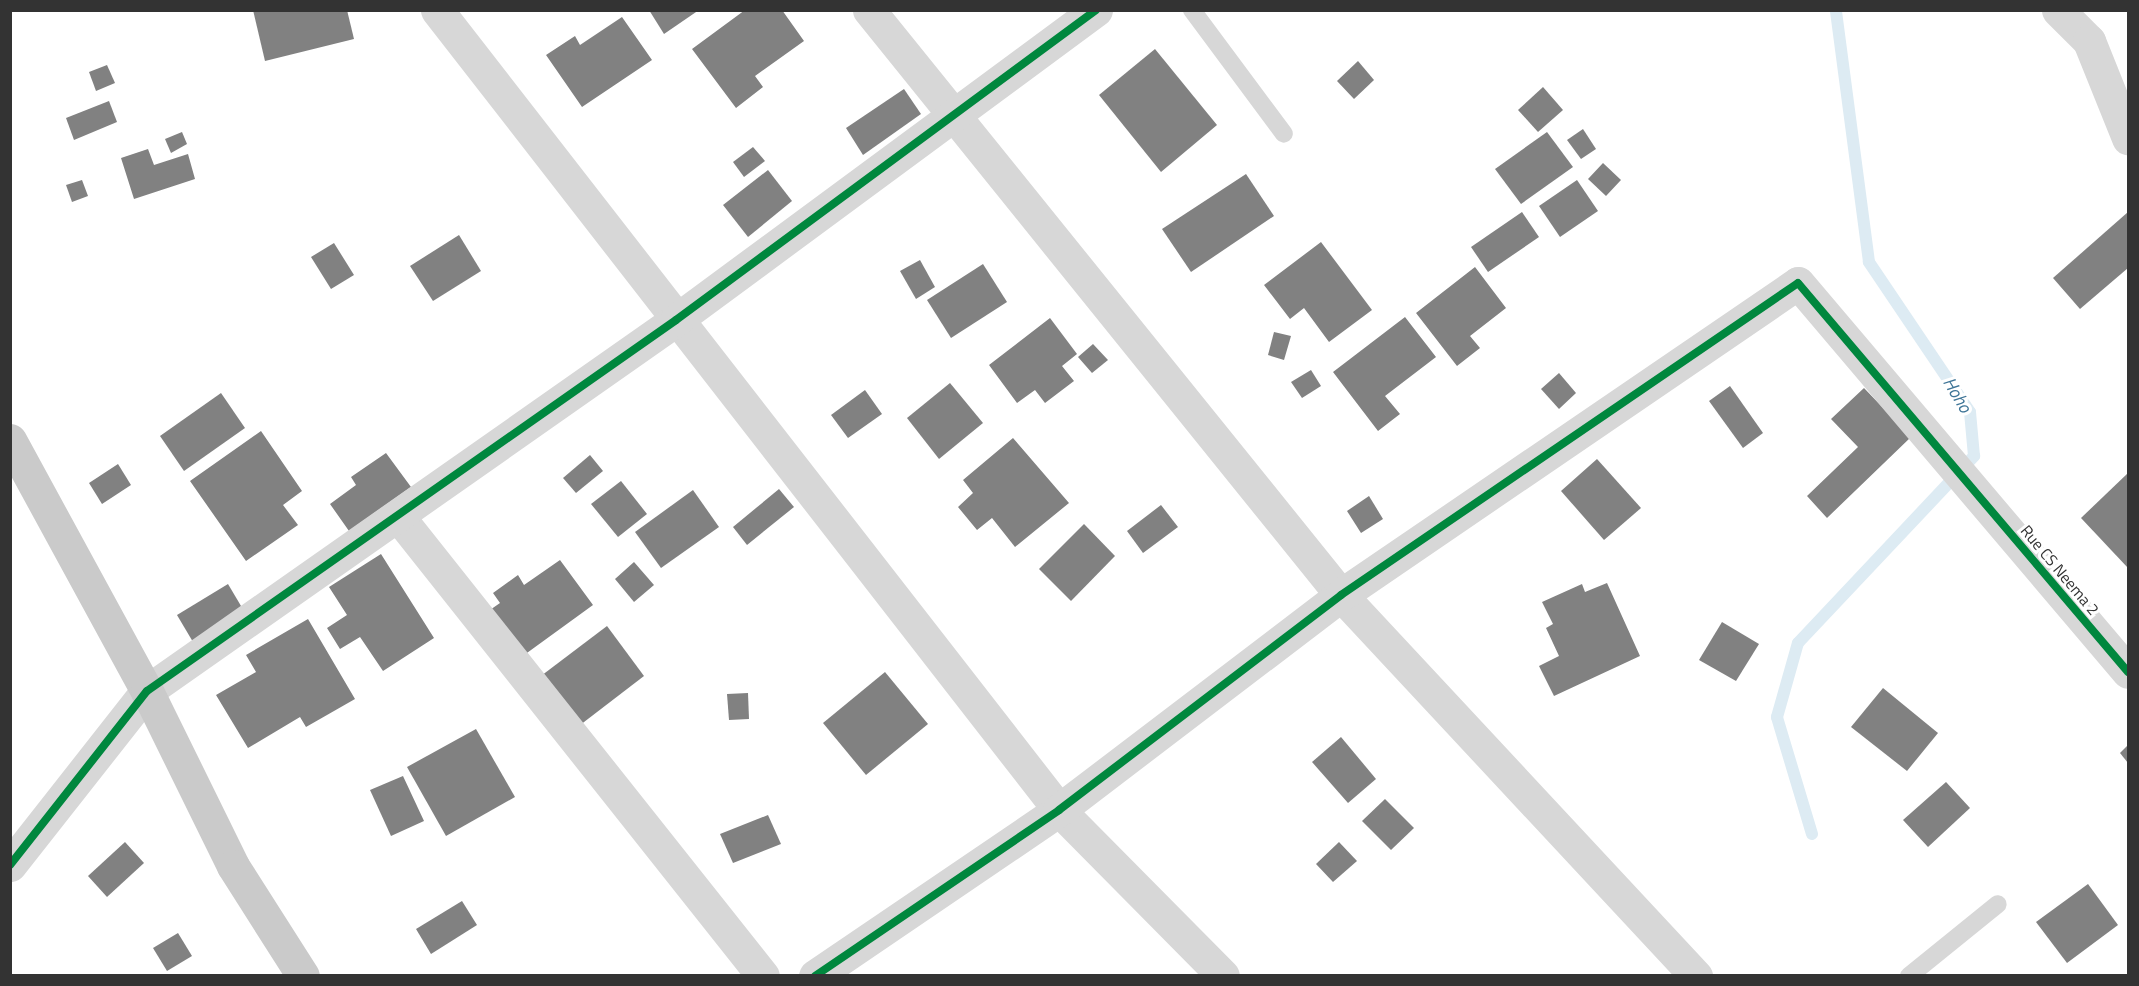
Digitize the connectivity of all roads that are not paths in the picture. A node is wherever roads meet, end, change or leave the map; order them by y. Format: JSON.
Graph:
{"nodes":[{"id":1,"x":437,"y":10,"type":"edge"},
{"id":2,"x":870,"y":10,"type":"edge"},
{"id":3,"x":1096,"y":10,"type":"edge"},
{"id":4,"x":1192,"y":10,"type":"edge"},
{"id":5,"x":2058,"y":10,"type":"edge"},
{"id":6,"x":954,"y":117,"type":"junction"},
{"id":7,"x":1284,"y":134,"type":"dead end"},
{"id":8,"x":2128,"y":138,"type":"edge"},
{"id":9,"x":676,"y":320,"type":"junction"},
{"id":10,"x":10,"y":440,"type":"edge"},
{"id":11,"x":398,"y":516,"type":"junction"},
{"id":12,"x":1341,"y":595,"type":"junction"},
{"id":13,"x":2128,"y":672,"type":"edge"},
{"id":14,"x":147,"y":691,"type":"junction"},
{"id":15,"x":1059,"y":810,"type":"junction"},
{"id":16,"x":10,"y":865,"type":"edge"},
{"id":17,"x":1998,"y":904,"type":"dead end"},
{"id":18,"x":303,"y":975,"type":"edge"},
{"id":19,"x":763,"y":975,"type":"edge"},
{"id":20,"x":815,"y":975,"type":"edge"},
{"id":21,"x":1223,"y":975,"type":"edge"},
{"id":22,"x":1696,"y":975,"type":"edge"},
{"id":23,"x":1909,"y":975,"type":"edge"}],
"edges":[{"from":1,"to":9,"type":"street"},
{"from":2,"to":6,"type":"street"},
{"from":3,"to":6,"type":"street"},
{"from":4,"to":7,"type":"lane"},
{"from":5,"to":8,"type":"street"},
{"from":6,"to":9,"type":"street"},
{"from":6,"to":12,"type":"street"},
{"from":9,"to":11,"type":"street"},
{"from":9,"to":15,"type":"street"},
{"from":10,"to":14,"type":"main road"},
{"from":11,"to":14,"type":"street"},
{"from":11,"to":19,"type":"street"},
{"from":12,"to":13,"type":"street","name":"Rue CS Neema 2"},
{"from":12,"to":15,"type":"street"},
{"from":12,"to":22,"type":"street"},
{"from":14,"to":16,"type":"street"},
{"from":14,"to":18,"type":"main road"},
{"from":15,"to":20,"type":"street"},
{"from":15,"to":21,"type":"street"},
{"from":17,"to":23,"type":"lane"}]}
